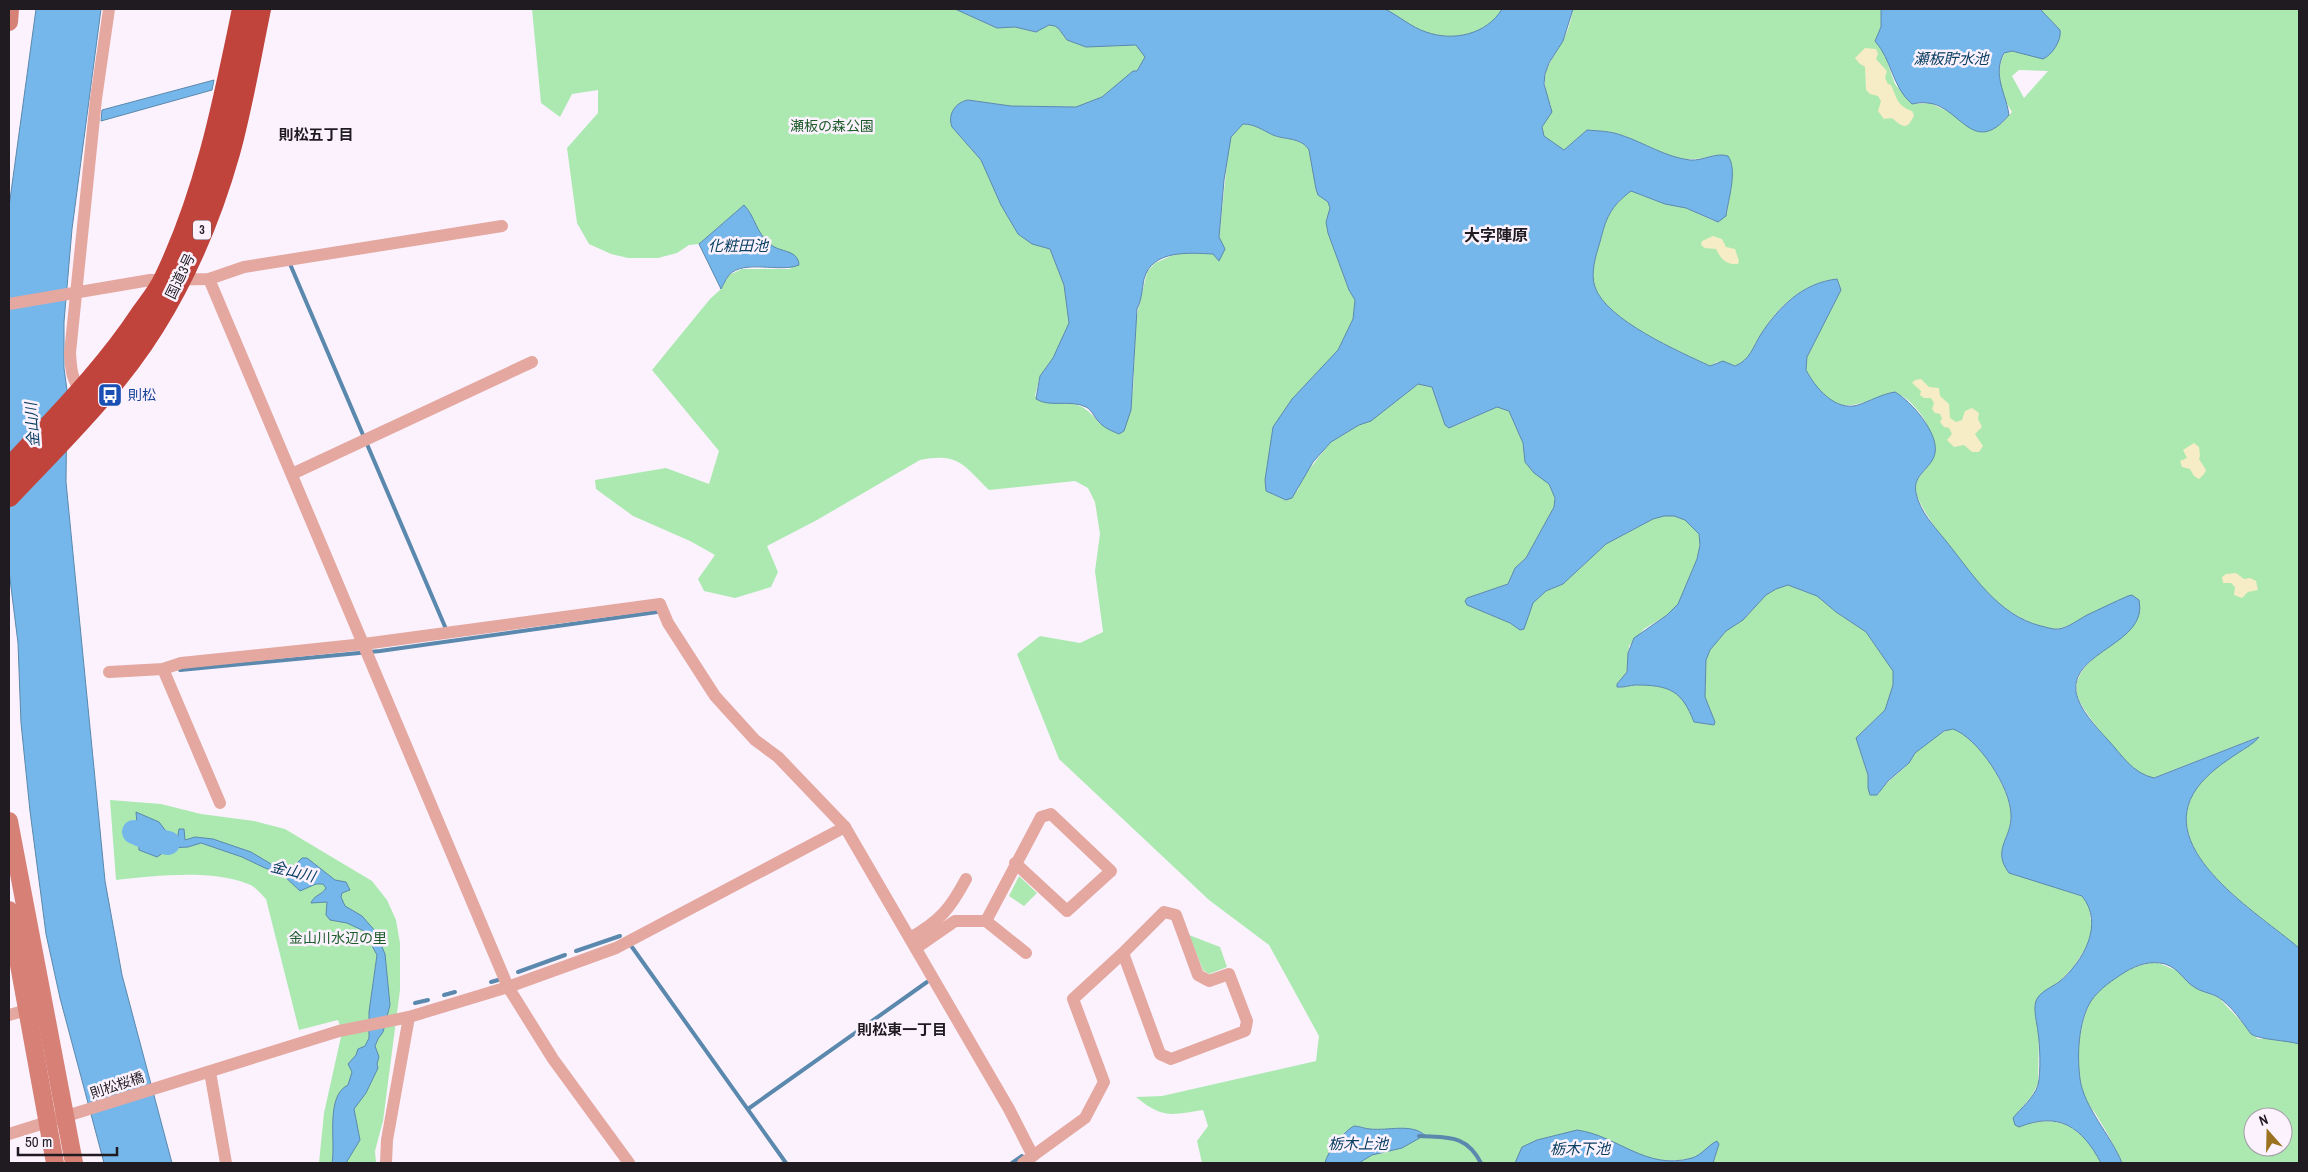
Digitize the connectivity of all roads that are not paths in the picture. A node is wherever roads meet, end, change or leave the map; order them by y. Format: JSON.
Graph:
{"nodes":[{"id":1,"x":10,"y":9,"type":"edge"},
{"id":2,"x":14,"y":9,"type":"edge"},
{"id":3,"x":109,"y":9,"type":"edge"},
{"id":4,"x":243,"y":9,"type":"edge"},
{"id":5,"x":260,"y":9,"type":"edge"},
{"id":6,"x":9,"y":22,"type":"edge"},
{"id":7,"x":9,"y":32,"type":"edge"},
{"id":8,"x":502,"y":226,"type":"dead end"},
{"id":9,"x":209,"y":279,"type":"junction"},
{"id":10,"x":172,"y":280,"type":"junction"},
{"id":11,"x":76,"y":291,"type":"junction"},
{"id":12,"x":9,"y":304,"type":"edge"},
{"id":13,"x":532,"y":362,"type":"dead end"},
{"id":14,"x":79,"y":393,"type":"junction"},
{"id":15,"x":9,"y":469,"type":"edge"},
{"id":16,"x":292,"y":474,"type":"junction"},
{"id":17,"x":9,"y":496,"type":"edge"},
{"id":18,"x":364,"y":644,"type":"junction"},
{"id":19,"x":163,"y":668,"type":"junction"},
{"id":20,"x":109,"y":672,"type":"dead end"},
{"id":21,"x":220,"y":803,"type":"dead end"},
{"id":22,"x":9,"y":821,"type":"edge"},
{"id":23,"x":845,"y":827,"type":"junction"},
{"id":24,"x":1016,"y":863,"type":"junction"},
{"id":25,"x":966,"y":879,"type":"dead end"},
{"id":26,"x":9,"y":910,"type":"edge"},
{"id":27,"x":986,"y":921,"type":"junction"},
{"id":28,"x":913,"y":943,"type":"junction"},
{"id":29,"x":1026,"y":953,"type":"dead end"},
{"id":30,"x":1123,"y":953,"type":"junction"},
{"id":31,"x":508,"y":987,"type":"junction"},
{"id":32,"x":27,"y":1010,"type":"junction"},
{"id":33,"x":9,"y":1015,"type":"edge"},
{"id":34,"x":410,"y":1018,"type":"junction"},
{"id":35,"x":210,"y":1072,"type":"junction"},
{"id":36,"x":66,"y":1115,"type":"junction"},
{"id":37,"x":48,"y":1122,"type":"junction"},
{"id":38,"x":9,"y":1134,"type":"edge"},
{"id":39,"x":1028,"y":1160,"type":"edge"},
{"id":40,"x":55,"y":1163,"type":"edge"},
{"id":41,"x":74,"y":1163,"type":"edge"},
{"id":42,"x":226,"y":1163,"type":"edge"},
{"id":43,"x":386,"y":1163,"type":"edge"},
{"id":44,"x":629,"y":1163,"type":"edge"}],
"edges":[{"from":1,"to":6,"type":"street"},
{"from":2,"to":7,"type":"street"},
{"from":3,"to":11,"type":"street"},
{"from":4,"to":10,"type":"highway","name":"国道3号","number":"3"},
{"from":5,"to":10,"type":"highway","name":"国道3号","number":"3"},
{"from":8,"to":9,"type":"street"},
{"from":9,"to":10,"type":"street"},
{"from":9,"to":16,"type":"street"},
{"from":10,"to":11,"type":"street"},
{"from":10,"to":14,"type":"highway","name":"国道3号","number":"3"},
{"from":10,"to":17,"type":"highway","name":"国道3号","number":"3"},
{"from":11,"to":12,"type":"street"},
{"from":11,"to":14,"type":"street"},
{"from":13,"to":16,"type":"street"},
{"from":14,"to":15,"type":"highway","name":"国道3号","number":"3"},
{"from":16,"to":18,"type":"street"},
{"from":18,"to":19,"type":"street"},
{"from":18,"to":23,"type":"street"},
{"from":18,"to":31,"type":"street"},
{"from":19,"to":20,"type":"street"},
{"from":19,"to":21,"type":"street"},
{"from":22,"to":36,"type":"street"},
{"from":23,"to":28,"type":"street"},
{"from":23,"to":31,"type":"street","name":"則松桜橋"},
{"from":24,"to":24,"type":"street"},
{"from":24,"to":27,"type":"street"},
{"from":25,"to":28,"type":"street"},
{"from":26,"to":32,"type":"street"},
{"from":27,"to":28,"type":"street"},
{"from":27,"to":29,"type":"street"},
{"from":28,"to":39,"type":"street"},
{"from":30,"to":30,"type":"street"},
{"from":30,"to":39,"type":"street"},
{"from":31,"to":34,"type":"street","name":"則松桜橋"},
{"from":31,"to":44,"type":"street"},
{"from":32,"to":33,"type":"street"},
{"from":32,"to":37,"type":"street"},
{"from":34,"to":35,"type":"street","name":"則松桜橋"},
{"from":34,"to":43,"type":"street"},
{"from":35,"to":36,"type":"street","name":"則松桜橋"},
{"from":35,"to":42,"type":"street"},
{"from":36,"to":37,"type":"street","name":"則松桜橋"},
{"from":36,"to":41,"type":"street"},
{"from":37,"to":38,"type":"street","name":"則松桜橋"},
{"from":37,"to":40,"type":"street"}]}
